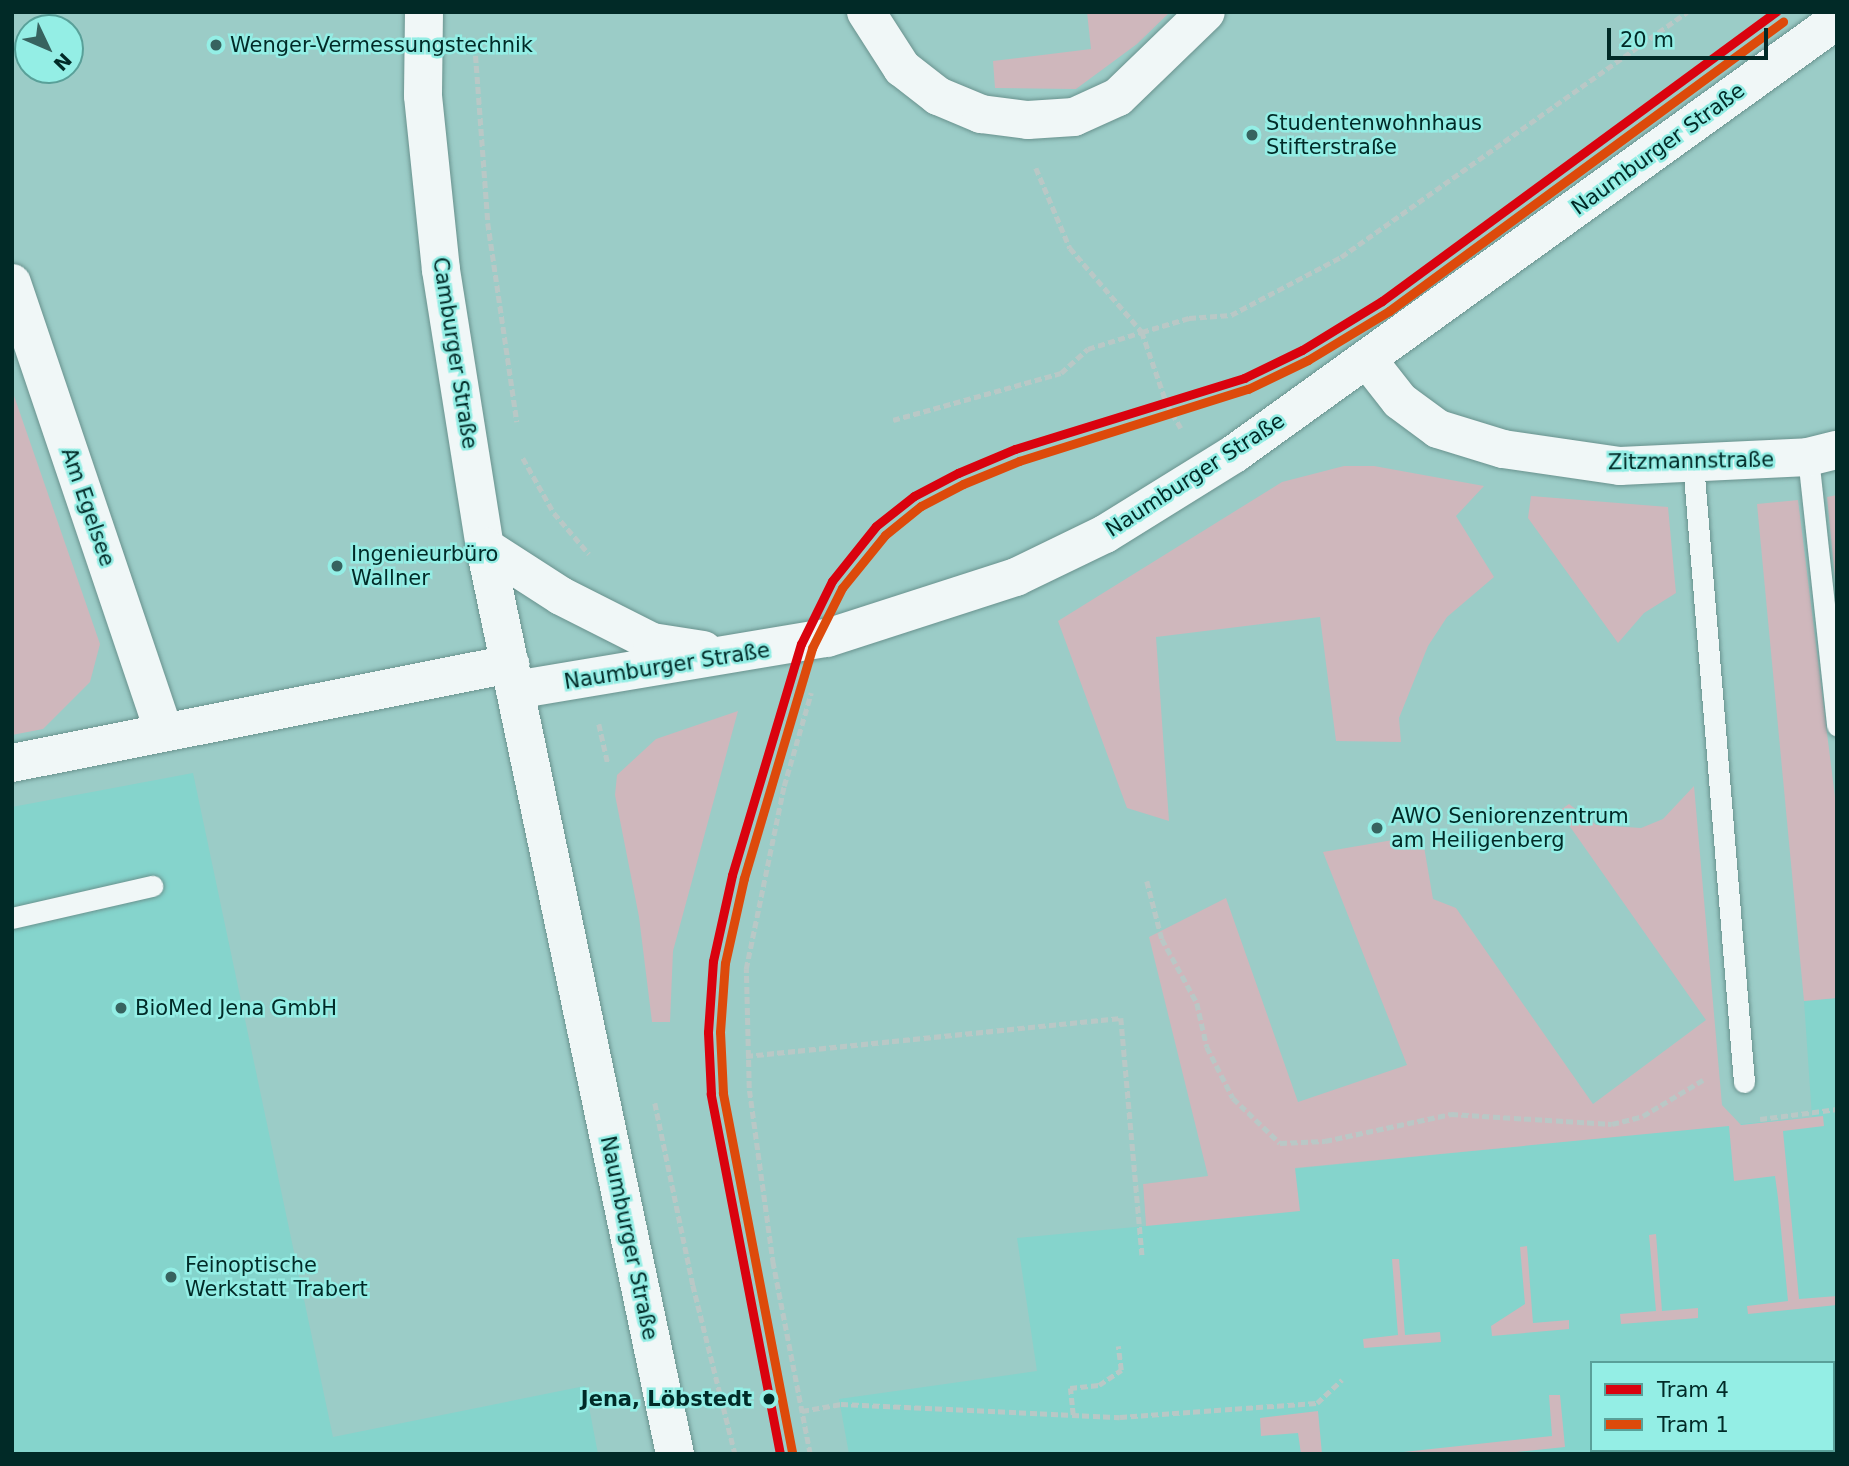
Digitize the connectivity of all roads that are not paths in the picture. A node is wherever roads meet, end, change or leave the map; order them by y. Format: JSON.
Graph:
{"nodes":[{"id":1,"x":424,"y":12,"type":"edge"},
{"id":2,"x":866,"y":12,"type":"edge"},
{"id":3,"x":1206,"y":12,"type":"edge"},
{"id":4,"x":1837,"y":20,"type":"edge"},
{"id":5,"x":12,"y":283,"type":"edge"},
{"id":6,"x":1367,"y":359,"type":"junction"},
{"id":7,"x":1823,"y":454,"type":"edge"},
{"id":8,"x":1693,"y":463,"type":"junction"},
{"id":9,"x":485,"y":547,"type":"junction"},
{"id":10,"x":736,"y":655,"type":"junction"},
{"id":11,"x":513,"y":677,"type":"junction"},
{"id":12,"x":1837,"y":725,"type":"edge"},
{"id":13,"x":163,"y":730,"type":"junction"},
{"id":14,"x":12,"y":763,"type":"edge"},
{"id":15,"x":152,"y":887,"type":"dead end"},
{"id":16,"x":12,"y":918,"type":"edge"},
{"id":17,"x":1744,"y":1082,"type":"road end"},
{"id":18,"x":675,"y":1454,"type":"edge"}],
"edges":[{"from":1,"to":9,"type":"street","name":"Camburger Straße"},
{"from":2,"to":3,"type":"street"},
{"from":4,"to":6,"type":"street","name":"Naumburger Straße"},
{"from":5,"to":13,"type":"street","name":"Am Egelsee"},
{"from":6,"to":8,"type":"street","name":"Zitzmannstraße"},
{"from":6,"to":10,"type":"street","name":"Naumburger Straße"},
{"from":7,"to":8,"type":"street","name":"Zitzmannstraße"},
{"from":7,"to":12,"type":"lane"},
{"from":8,"to":17,"type":"lane"},
{"from":9,"to":10,"type":"street"},
{"from":9,"to":11,"type":"street","name":"Camburger Straße"},
{"from":10,"to":11,"type":"street","name":"Naumburger Straße"},
{"from":11,"to":13,"type":"street"},
{"from":11,"to":18,"type":"street","name":"Naumburger Straße"},
{"from":13,"to":14,"type":"street"},
{"from":15,"to":16,"type":"lane"}]}
